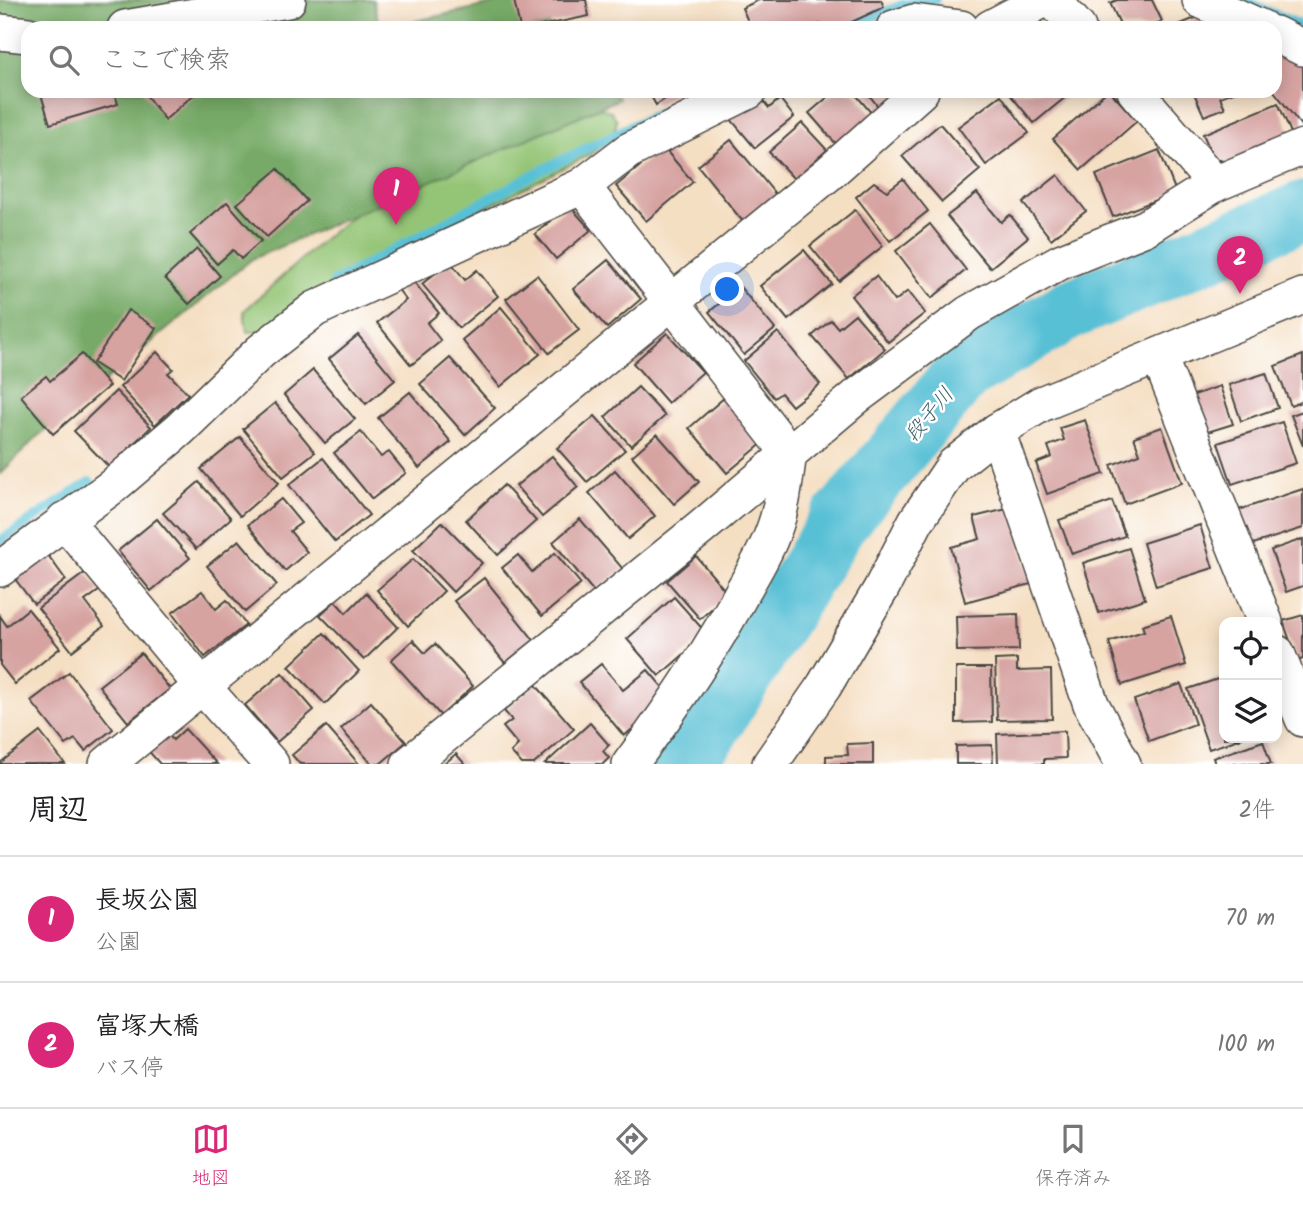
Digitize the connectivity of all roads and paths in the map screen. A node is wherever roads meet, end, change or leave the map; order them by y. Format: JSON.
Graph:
{"nodes":[{"id":1,"x":288,"y":0,"type":"edge"},
{"id":2,"x":1044,"y":0,"type":"edge"},
{"id":3,"x":1053,"y":0,"type":"edge"},
{"id":4,"x":1200,"y":0,"type":"edge"},
{"id":5,"x":166,"y":21,"type":"edge"},
{"id":6,"x":1004,"y":21,"type":"edge"},
{"id":7,"x":1072,"y":21,"type":"edge"},
{"id":8,"x":1246,"y":21,"type":"edge"},
{"id":9,"x":0,"y":33,"type":"edge"},
{"id":10,"x":21,"y":34,"type":"edge"},
{"id":11,"x":1282,"y":38,"type":"edge"},
{"id":12,"x":1303,"y":48,"type":"edge"},
{"id":13,"x":734,"y":98,"type":"edge"},
{"id":14,"x":913,"y":98,"type":"edge"},
{"id":15,"x":1141,"y":98,"type":"edge"},
{"id":16,"x":1303,"y":147,"type":"edge"},
{"id":17,"x":1215,"y":184,"type":"junction"},
{"id":18,"x":582,"y":186,"type":"junction"},
{"id":19,"x":1303,"y":296,"type":"edge"},
{"id":20,"x":670,"y":301,"type":"junction"},
{"id":21,"x":1159,"y":357,"type":"junction"},
{"id":22,"x":997,"y":431,"type":"junction"},
{"id":23,"x":789,"y":453,"type":"junction"},
{"id":24,"x":64,"y":520,"type":"junction"},
{"id":25,"x":0,"y":569,"type":"edge"},
{"id":26,"x":1263,"y":617,"type":"edge"},
{"id":27,"x":1282,"y":666,"type":"edge"},
{"id":28,"x":202,"y":686,"type":"junction"},
{"id":29,"x":1303,"y":719,"type":"edge"},
{"id":30,"x":107,"y":764,"type":"edge"},
{"id":31,"x":271,"y":764,"type":"edge"},
{"id":32,"x":409,"y":764,"type":"edge"},
{"id":33,"x":630,"y":764,"type":"edge"},
{"id":34,"x":771,"y":764,"type":"edge"},
{"id":35,"x":1123,"y":764,"type":"edge"}],
"edges":[{"from":1,"to":5,"type":"street"},
{"from":2,"to":6,"type":"street"},
{"from":3,"to":7,"type":"street"},
{"from":4,"to":8,"type":"street"},
{"from":9,"to":10,"type":"street"},
{"from":11,"to":12,"type":"street"},
{"from":13,"to":18,"type":"street"},
{"from":14,"to":20,"type":"street"},
{"from":15,"to":17,"type":"street"},
{"from":16,"to":17,"type":"street"},
{"from":17,"to":23,"type":"street"},
{"from":18,"to":20,"type":"street"},
{"from":18,"to":24,"type":"street"},
{"from":19,"to":21,"type":"street"},
{"from":20,"to":23,"type":"street"},
{"from":20,"to":28,"type":"street"},
{"from":21,"to":22,"type":"street"},
{"from":21,"to":26,"type":"street"},
{"from":22,"to":34,"type":"street"},
{"from":22,"to":35,"type":"street"},
{"from":23,"to":32,"type":"street"},
{"from":23,"to":33,"type":"street"},
{"from":24,"to":25,"type":"street"},
{"from":24,"to":28,"type":"street"},
{"from":27,"to":29,"type":"street"},
{"from":28,"to":30,"type":"street"},
{"from":28,"to":31,"type":"street"}]}
